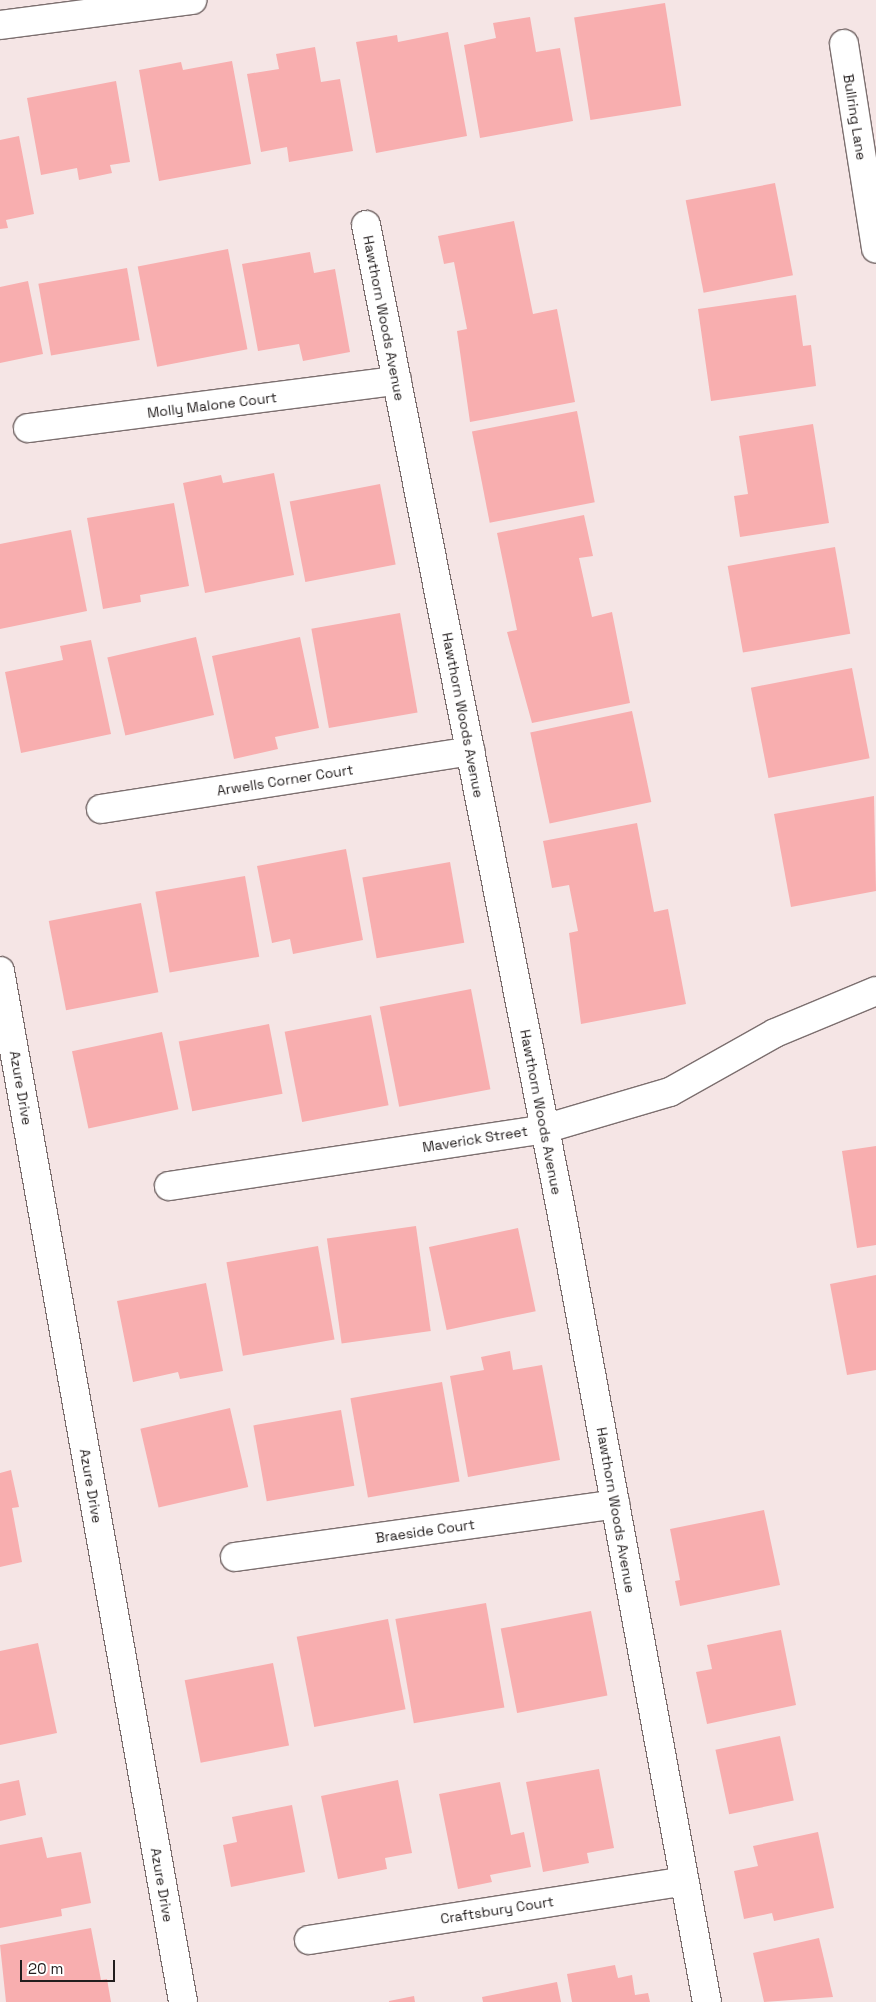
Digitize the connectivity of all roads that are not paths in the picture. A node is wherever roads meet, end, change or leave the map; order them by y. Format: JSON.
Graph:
{"nodes":[{"id":1,"x":192,"y":0,"type":"edge"},
{"id":2,"x":0,"y":25,"type":"edge"},
{"id":3,"x":844,"y":44,"type":"dead end"},
{"id":4,"x":366,"y":225,"type":"dead end"},
{"id":5,"x":876,"y":249,"type":"edge"},
{"id":6,"x":397,"y":381,"type":"junction"},
{"id":7,"x":28,"y":428,"type":"dead end"},
{"id":8,"x":470,"y":751,"type":"junction"},
{"id":9,"x":100,"y":809,"type":"dead end"},
{"id":10,"x":0,"y":971,"type":"edge"},
{"id":11,"x":876,"y":991,"type":"edge"},
{"id":12,"x":544,"y":1129,"type":"junction"},
{"id":13,"x":169,"y":1186,"type":"dead end"},
{"id":14,"x":615,"y":1504,"type":"junction"},
{"id":15,"x":235,"y":1557,"type":"dead end"},
{"id":16,"x":684,"y":1881,"type":"junction"},
{"id":17,"x":309,"y":1940,"type":"dead end"},
{"id":18,"x":183,"y":2002,"type":"edge"},
{"id":19,"x":707,"y":2002,"type":"edge"}],
"edges":[{"from":1,"to":2,"type":"street"},
{"from":3,"to":5,"type":"street","name":"Bullring Lane"},
{"from":4,"to":6,"type":"street","name":"Hawthorn Woods Avenue"},
{"from":6,"to":7,"type":"street","name":"Molly Malone Court"},
{"from":6,"to":8,"type":"street","name":"Hawthorn Woods Avenue"},
{"from":8,"to":9,"type":"street","name":"Arwells Corner Court"},
{"from":8,"to":12,"type":"street","name":"Hawthorn Woods Avenue"},
{"from":10,"to":18,"type":"street","name":"Azure Drive"},
{"from":11,"to":12,"type":"street","name":"Maverick Street"},
{"from":12,"to":13,"type":"street","name":"Maverick Street"},
{"from":12,"to":14,"type":"street","name":"Hawthorn Woods Avenue"},
{"from":14,"to":15,"type":"street","name":"Braeside Court"},
{"from":14,"to":16,"type":"street","name":"Hawthorn Woods Avenue"},
{"from":16,"to":17,"type":"street","name":"Craftsbury Court"},
{"from":16,"to":19,"type":"street","name":"Hawthorn Woods Avenue"}]}
